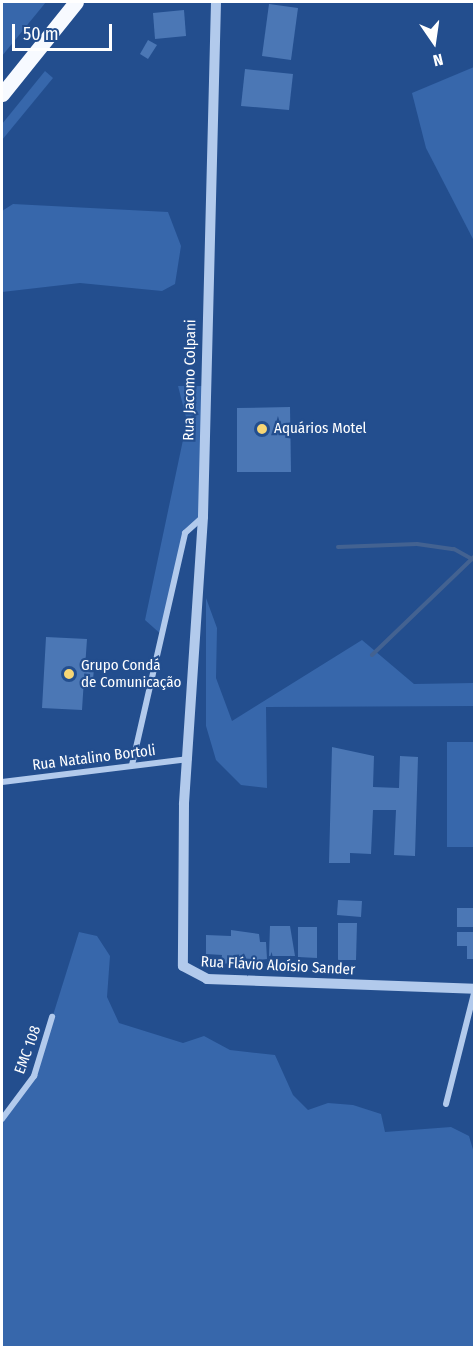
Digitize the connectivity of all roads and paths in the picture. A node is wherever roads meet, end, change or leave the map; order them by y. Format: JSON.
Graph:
{"nodes":[{"id":1,"x":76,"y":2,"type":"edge"},
{"id":2,"x":216,"y":2,"type":"edge"},
{"id":3,"x":2,"y":94,"type":"edge"},
{"id":4,"x":203,"y":523,"type":"junction"},
{"id":5,"x":189,"y":759,"type":"junction"},
{"id":6,"x":132,"y":765,"type":"junction"},
{"id":7,"x":2,"y":782,"type":"edge"},
{"id":8,"x":474,"y":991,"type":"edge"},
{"id":9,"x":52,"y":1017,"type":"dead end"},
{"id":10,"x":446,"y":1104,"type":"dead end"},
{"id":11,"x":2,"y":1119,"type":"edge"}],
"edges":[{"from":1,"to":3,"type":"main road"},
{"from":2,"to":4,"type":"street","name":"Rua Jacomo Colpani"},
{"from":4,"to":5,"type":"street","name":"Rua Jacomo Colpani"},
{"from":4,"to":6,"type":"street"},
{"from":5,"to":6,"type":"street","name":"Rua Natalino Bortoli"},
{"from":5,"to":8,"type":"street","name":"Rua Flávio Aloísio Sander"},
{"from":6,"to":7,"type":"street","name":"Rua Natalino Bortoli"},
{"from":8,"to":10,"type":"street"},
{"from":9,"to":11,"type":"street","name":"EMC 108"}]}
